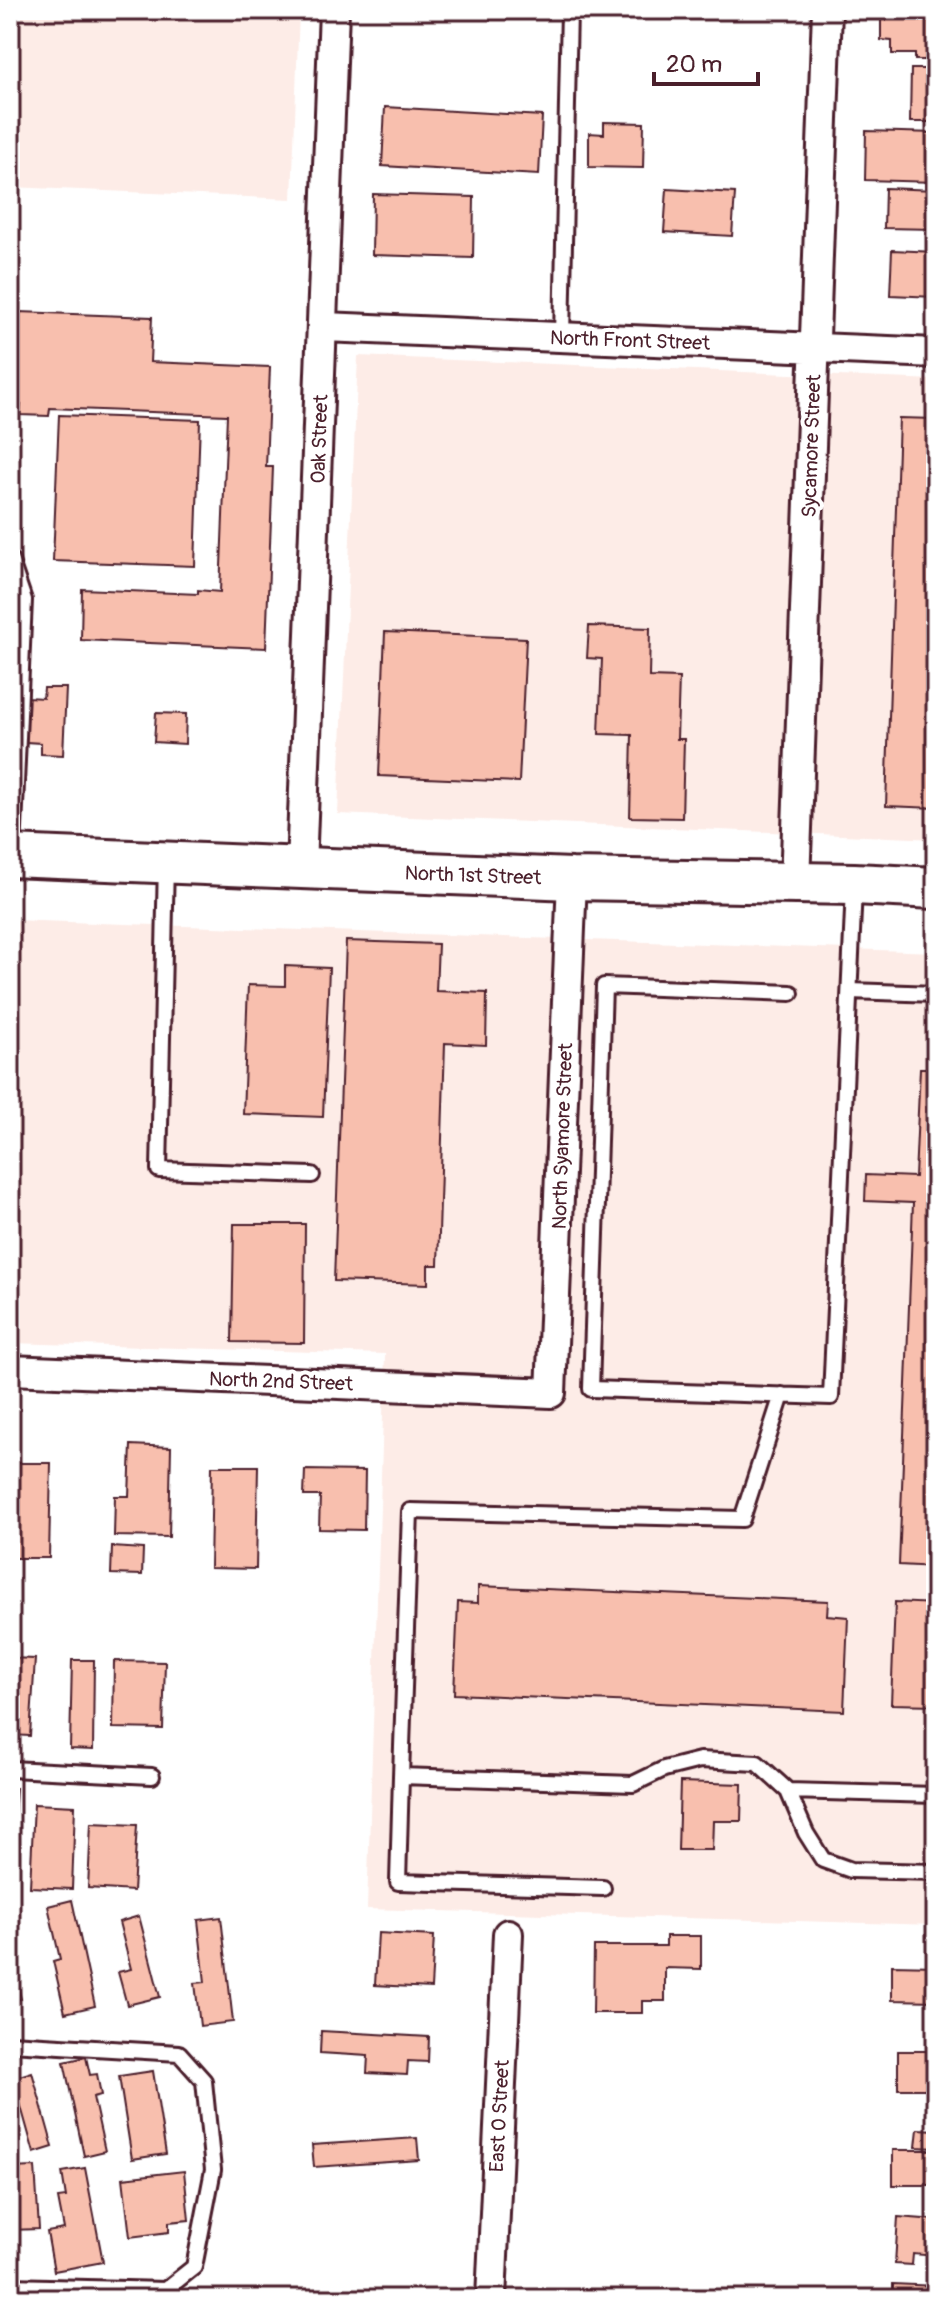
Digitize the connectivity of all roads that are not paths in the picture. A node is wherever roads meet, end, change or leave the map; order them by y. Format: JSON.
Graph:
{"nodes":[{"id":1,"x":334,"y":10,"type":"edge"},
{"id":2,"x":569,"y":10,"type":"edge"},
{"id":3,"x":827,"y":10,"type":"edge"},
{"id":4,"x":324,"y":327,"type":"junction"},
{"id":5,"x":562,"y":337,"type":"junction"},
{"id":6,"x":815,"y":347,"type":"junction"},
{"id":7,"x":936,"y":353,"type":"edge"},
{"id":8,"x":10,"y":559,"type":"edge"},
{"id":9,"x":12,"y":856,"type":"edge"},
{"id":10,"x":166,"y":862,"type":"junction"},
{"id":11,"x":301,"y":868,"type":"junction"},
{"id":12,"x":572,"y":879,"type":"junction"},
{"id":13,"x":795,"y":883,"type":"junction"},
{"id":14,"x":854,"y":884,"type":"junction"},
{"id":15,"x":936,"y":888,"type":"edge"},
{"id":16,"x":850,"y":991,"type":"junction"},
{"id":17,"x":791,"y":993,"type":"dead end"},
{"id":18,"x":936,"y":994,"type":"edge"},
{"id":19,"x":312,"y":1175,"type":"dead end"},
{"id":20,"x":10,"y":1370,"type":"edge"},
{"id":21,"x":551,"y":1393,"type":"joint"},
{"id":22,"x":782,"y":1395,"type":"junction"},
{"id":23,"x":10,"y":1769,"type":"edge"},
{"id":24,"x":152,"y":1776,"type":"dead end"},
{"id":25,"x":401,"y":1776,"type":"junction"},
{"id":26,"x":788,"y":1791,"type":"junction"},
{"id":27,"x":936,"y":1795,"type":"edge"},
{"id":28,"x":936,"y":1872,"type":"edge"},
{"id":29,"x":603,"y":1888,"type":"dead end"},
{"id":30,"x":508,"y":1934,"type":"dead end"},
{"id":31,"x":10,"y":2043,"type":"edge"},
{"id":32,"x":10,"y":2286,"type":"edge"},
{"id":33,"x":491,"y":2299,"type":"edge"}],
"edges":[{"from":1,"to":4,"type":"street","name":"Oak Street"},
{"from":2,"to":5,"type":"lane"},
{"from":3,"to":6,"type":"street","name":"Sycamore Street"},
{"from":4,"to":5,"type":"street","name":"North Front Street"},
{"from":4,"to":11,"type":"street","name":"Oak Street"},
{"from":5,"to":6,"type":"street","name":"North Front Street"},
{"from":6,"to":7,"type":"street","name":"North Front Street"},
{"from":6,"to":13,"type":"street","name":"Sycamore Street"},
{"from":8,"to":9,"type":"lane"},
{"from":9,"to":10,"type":"main road","name":"North 1st Street"},
{"from":10,"to":11,"type":"main road","name":"North 1st Street"},
{"from":10,"to":19,"type":"lane"},
{"from":11,"to":12,"type":"main road","name":"North 1st Street"},
{"from":12,"to":13,"type":"main road","name":"North 1st Street"},
{"from":12,"to":21,"type":"street","name":"North Syamore Street"},
{"from":13,"to":14,"type":"main road","name":"North 1st Street"},
{"from":14,"to":15,"type":"main road","name":"North 1st Street"},
{"from":14,"to":16,"type":"lane"},
{"from":16,"to":18,"type":"lane"},
{"from":16,"to":22,"type":"lane"},
{"from":17,"to":22,"type":"lane"},
{"from":20,"to":21,"type":"street","name":"North 2nd Street"},
{"from":22,"to":25,"type":"lane"},
{"from":23,"to":24,"type":"lane"},
{"from":25,"to":26,"type":"lane"},
{"from":25,"to":29,"type":"lane"},
{"from":26,"to":27,"type":"lane"},
{"from":26,"to":28,"type":"lane"},
{"from":30,"to":33,"type":"street","name":"East O Street"},
{"from":31,"to":32,"type":"lane"}]}
